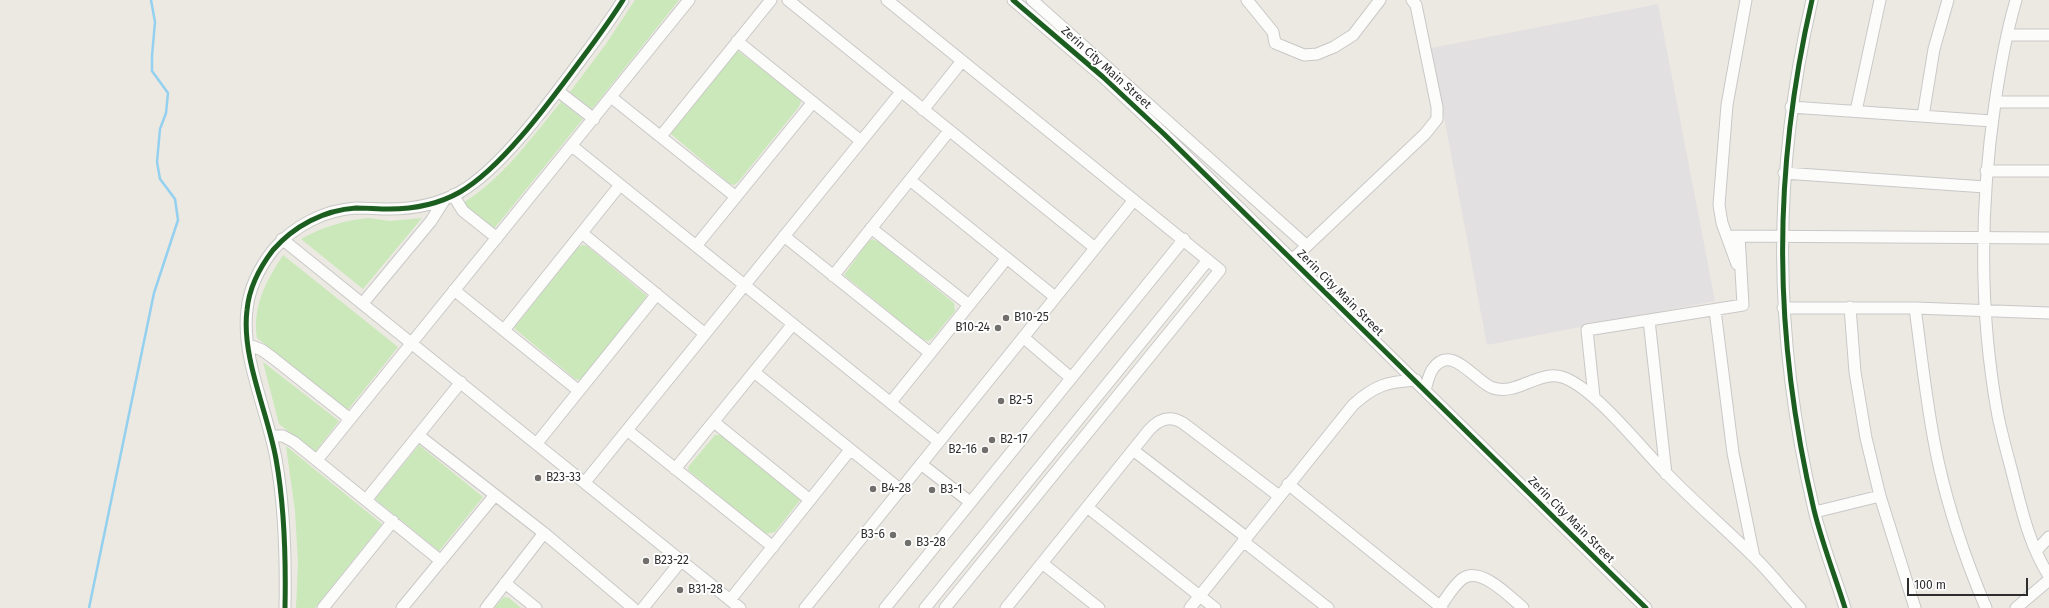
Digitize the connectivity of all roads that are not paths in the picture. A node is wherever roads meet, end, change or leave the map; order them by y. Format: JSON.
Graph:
{"nodes":[{"id":1,"x":623,"y":0,"type":"edge"},
{"id":2,"x":688,"y":0,"type":"edge"},
{"id":3,"x":771,"y":0,"type":"edge"},
{"id":4,"x":788,"y":0,"type":"edge"},
{"id":5,"x":887,"y":0,"type":"edge"},
{"id":6,"x":1013,"y":0,"type":"edge"},
{"id":7,"x":1032,"y":0,"type":"edge"},
{"id":8,"x":1247,"y":0,"type":"edge"},
{"id":9,"x":1380,"y":0,"type":"edge"},
{"id":10,"x":1412,"y":0,"type":"edge"},
{"id":11,"x":1746,"y":0,"type":"edge"},
{"id":12,"x":1812,"y":0,"type":"edge"},
{"id":13,"x":1880,"y":0,"type":"edge"},
{"id":14,"x":1948,"y":0,"type":"edge"},
{"id":15,"x":2016,"y":0,"type":"edge"},
{"id":16,"x":2007,"y":35,"type":"junction"},
{"id":17,"x":2049,"y":35,"type":"edge"},
{"id":18,"x":737,"y":41,"type":"junction"},
{"id":19,"x":962,"y":61,"type":"junction"},
{"id":20,"x":558,"y":90,"type":"junction"},
{"id":21,"x":901,"y":92,"type":"junction"},
{"id":22,"x":611,"y":97,"type":"junction"},
{"id":23,"x":813,"y":102,"type":"junction"},
{"id":24,"x":1995,"y":102,"type":"junction"},
{"id":25,"x":2049,"y":102,"type":"edge"},
{"id":26,"x":1791,"y":107,"type":"junction"},
{"id":27,"x":923,"y":110,"type":"junction"},
{"id":28,"x":1856,"y":112,"type":"junction"},
{"id":29,"x":1922,"y":116,"type":"junction"},
{"id":30,"x":594,"y":119,"type":"junction"},
{"id":31,"x":1992,"y":121,"type":"junction"},
{"id":32,"x":949,"y":131,"type":"junction"},
{"id":33,"x":661,"y":136,"type":"junction"},
{"id":34,"x":861,"y":141,"type":"junction"},
{"id":35,"x":572,"y":146,"type":"junction"},
{"id":36,"x":1986,"y":171,"type":"junction"},
{"id":37,"x":2049,"y":171,"type":"edge"},
{"id":38,"x":1784,"y":173,"type":"junction"},
{"id":39,"x":910,"y":180,"type":"junction"},
{"id":40,"x":620,"y":185,"type":"junction"},
{"id":41,"x":1985,"y":187,"type":"junction"},
{"id":42,"x":449,"y":197,"type":"junction"},
{"id":43,"x":736,"y":197,"type":"junction"},
{"id":44,"x":1134,"y":200,"type":"junction"},
{"id":45,"x":871,"y":228,"type":"junction"},
{"id":46,"x":582,"y":233,"type":"junction"},
{"id":47,"x":784,"y":236,"type":"junction"},
{"id":48,"x":1727,"y":236,"type":"junction"},
{"id":49,"x":1739,"y":236,"type":"junction"},
{"id":50,"x":1781,"y":236,"type":"junction"},
{"id":51,"x":1984,"y":237,"type":"junction"},
{"id":52,"x":497,"y":238,"type":"junction"},
{"id":53,"x":2049,"y":238,"type":"edge"},
{"id":54,"x":282,"y":239,"type":"junction"},
{"id":55,"x":1184,"y":239,"type":"junction"},
{"id":56,"x":1303,"y":243,"type":"junction"},
{"id":57,"x":696,"y":246,"type":"junction"},
{"id":58,"x":1095,"y":248,"type":"junction"},
{"id":59,"x":1289,"y":257,"type":"junction"},
{"id":60,"x":1007,"y":258,"type":"junction"},
{"id":61,"x":1208,"y":260,"type":"junction"},
{"id":62,"x":1741,"y":274,"type":"junction"},
{"id":63,"x":833,"y":276,"type":"junction"},
{"id":64,"x":745,"y":285,"type":"junction"},
{"id":65,"x":454,"y":290,"type":"junction"},
{"id":66,"x":657,"y":294,"type":"junction"},
{"id":67,"x":1055,"y":297,"type":"junction"},
{"id":68,"x":363,"y":303,"type":"junction"},
{"id":69,"x":969,"y":305,"type":"junction"},
{"id":70,"x":1850,"y":307,"type":"junction"},
{"id":71,"x":1783,"y":308,"type":"junction"},
{"id":72,"x":1915,"y":308,"type":"junction"},
{"id":73,"x":1715,"y":310,"type":"junction"},
{"id":74,"x":1986,"y":312,"type":"junction"},
{"id":75,"x":2049,"y":313,"type":"edge"},
{"id":76,"x":1649,"y":320,"type":"junction"},
{"id":77,"x":793,"y":324,"type":"junction"},
{"id":78,"x":504,"y":330,"type":"junction"},
{"id":79,"x":705,"y":334,"type":"junction"},
{"id":80,"x":1023,"y":337,"type":"junction"},
{"id":81,"x":411,"y":343,"type":"junction"},
{"id":82,"x":249,"y":346,"type":"junction"},
{"id":83,"x":930,"y":353,"type":"junction"},
{"id":84,"x":754,"y":372,"type":"junction"},
{"id":85,"x":1071,"y":378,"type":"junction"},
{"id":86,"x":1416,"y":380,"type":"junction"},
{"id":87,"x":461,"y":382,"type":"junction"},
{"id":88,"x":1425,"y":390,"type":"junction"},
{"id":89,"x":579,"y":391,"type":"junction"},
{"id":90,"x":1594,"y":398,"type":"junction"},
{"id":91,"x":891,"y":402,"type":"junction"},
{"id":92,"x":350,"y":419,"type":"junction"},
{"id":93,"x":714,"y":422,"type":"junction"},
{"id":94,"x":627,"y":430,"type":"junction"},
{"id":95,"x":418,"y":435,"type":"junction"},
{"id":96,"x":271,"y":436,"type":"junction"},
{"id":97,"x":938,"y":441,"type":"junction"},
{"id":98,"x":537,"y":443,"type":"junction"},
{"id":99,"x":850,"y":450,"type":"junction"},
{"id":100,"x":1133,"y":450,"type":"junction"},
{"id":101,"x":317,"y":460,"type":"junction"},
{"id":102,"x":920,"y":464,"type":"junction"},
{"id":103,"x":675,"y":469,"type":"junction"},
{"id":104,"x":1666,"y":474,"type":"junction"},
{"id":105,"x":1033,"y":475,"type":"junction"},
{"id":106,"x":585,"y":482,"type":"junction"},
{"id":107,"x":1045,"y":484,"type":"junction"},
{"id":108,"x":1288,"y":484,"type":"junction"},
{"id":109,"x":901,"y":490,"type":"junction"},
{"id":110,"x":495,"y":495,"type":"junction"},
{"id":111,"x":1279,"y":496,"type":"junction"},
{"id":112,"x":1880,"y":496,"type":"junction"},
{"id":113,"x":366,"y":500,"type":"junction"},
{"id":114,"x":810,"y":500,"type":"junction"},
{"id":115,"x":970,"y":502,"type":"junction"},
{"id":116,"x":1088,"y":507,"type":"junction"},
{"id":117,"x":1815,"y":512,"type":"junction"},
{"id":118,"x":393,"y":521,"type":"junction"},
{"id":119,"x":544,"y":534,"type":"junction"},
{"id":120,"x":1245,"y":539,"type":"junction"},
{"id":121,"x":2047,"y":543,"type":"edge"},
{"id":122,"x":773,"y":547,"type":"junction"},
{"id":123,"x":2036,"y":551,"type":"junction"},
{"id":124,"x":1754,"y":557,"type":"junction"},
{"id":125,"x":441,"y":561,"type":"junction"},
{"id":126,"x":681,"y":562,"type":"junction"},
{"id":127,"x":1042,"y":563,"type":"junction"},
{"id":128,"x":2049,"y":576,"type":"edge"},
{"id":129,"x":2049,"y":580,"type":"edge"},
{"id":130,"x":505,"y":583,"type":"junction"},
{"id":131,"x":1200,"y":596,"type":"junction"},
{"id":132,"x":730,"y":600,"type":"junction"},
{"id":133,"x":1440,"y":607,"type":"edge"},
{"id":134,"x":285,"y":608,"type":"edge"},
{"id":135,"x":323,"y":608,"type":"edge"},
{"id":136,"x":402,"y":608,"type":"edge"},
{"id":137,"x":486,"y":608,"type":"edge"},
{"id":138,"x":536,"y":608,"type":"edge"},
{"id":139,"x":633,"y":608,"type":"edge"},
{"id":140,"x":643,"y":608,"type":"edge"},
{"id":141,"x":740,"y":608,"type":"edge"},
{"id":142,"x":805,"y":608,"type":"edge"},
{"id":143,"x":885,"y":608,"type":"edge"},
{"id":144,"x":925,"y":608,"type":"edge"},
{"id":145,"x":945,"y":608,"type":"edge"},
{"id":146,"x":1006,"y":608,"type":"edge"},
{"id":147,"x":1099,"y":608,"type":"edge"},
{"id":148,"x":1190,"y":608,"type":"edge"},
{"id":149,"x":1215,"y":608,"type":"edge"},
{"id":150,"x":1328,"y":608,"type":"edge"},
{"id":151,"x":1523,"y":608,"type":"edge"},
{"id":152,"x":1646,"y":608,"type":"edge"},
{"id":153,"x":1800,"y":608,"type":"edge"},
{"id":154,"x":1845,"y":608,"type":"edge"},
{"id":155,"x":1914,"y":608,"type":"edge"},
{"id":156,"x":1986,"y":608,"type":"edge"},
{"id":157,"x":2016,"y":608,"type":"edge"}],
"edges":[{"from":1,"to":20,"type":"street"},
{"from":2,"to":22,"type":"street"},
{"from":3,"to":18,"type":"street"},
{"from":4,"to":21,"type":"street"},
{"from":5,"to":19,"type":"street"},
{"from":6,"to":59,"type":"street","name":"Zerin City Main Street"},
{"from":7,"to":56,"type":"street"},
{"from":8,"to":9,"type":"street"},
{"from":10,"to":56,"type":"street"},
{"from":11,"to":48,"type":"street"},
{"from":12,"to":26,"type":"street"},
{"from":13,"to":28,"type":"street"},
{"from":14,"to":29,"type":"street"},
{"from":15,"to":16,"type":"street"},
{"from":16,"to":17,"type":"street"},
{"from":16,"to":24,"type":"street"},
{"from":18,"to":23,"type":"street"},
{"from":18,"to":33,"type":"street"},
{"from":19,"to":27,"type":"street"},
{"from":19,"to":44,"type":"street"},
{"from":20,"to":30,"type":"street"},
{"from":20,"to":42,"type":"street"},
{"from":21,"to":27,"type":"street"},
{"from":21,"to":34,"type":"street"},
{"from":22,"to":30,"type":"street"},
{"from":22,"to":33,"type":"street"},
{"from":23,"to":34,"type":"street"},
{"from":23,"to":43,"type":"street"},
{"from":24,"to":25,"type":"street"},
{"from":24,"to":31,"type":"street"},
{"from":26,"to":28,"type":"street"},
{"from":26,"to":38,"type":"street"},
{"from":27,"to":32,"type":"street"},
{"from":28,"to":29,"type":"street"},
{"from":29,"to":31,"type":"street"},
{"from":30,"to":35,"type":"street"},
{"from":31,"to":36,"type":"street"},
{"from":32,"to":39,"type":"street"},
{"from":32,"to":58,"type":"street"},
{"from":33,"to":43,"type":"street"},
{"from":34,"to":47,"type":"street"},
{"from":35,"to":40,"type":"street"},
{"from":35,"to":52,"type":"street"},
{"from":36,"to":37,"type":"street"},
{"from":36,"to":41,"type":"street"},
{"from":38,"to":41,"type":"street"},
{"from":38,"to":50,"type":"street"},
{"from":39,"to":45,"type":"street"},
{"from":39,"to":60,"type":"street"},
{"from":40,"to":46,"type":"street"},
{"from":40,"to":57,"type":"street"},
{"from":41,"to":51,"type":"street"},
{"from":42,"to":52,"type":"street"},
{"from":42,"to":54,"type":"street"},
{"from":42,"to":68,"type":"street"},
{"from":43,"to":57,"type":"street"},
{"from":44,"to":55,"type":"street"},
{"from":44,"to":58,"type":"street"},
{"from":45,"to":63,"type":"street"},
{"from":45,"to":69,"type":"street"},
{"from":46,"to":66,"type":"street"},
{"from":46,"to":78,"type":"street"},
{"from":47,"to":63,"type":"street"},
{"from":47,"to":64,"type":"street"},
{"from":48,"to":49,"type":"street"},
{"from":48,"to":62,"type":"street"},
{"from":49,"to":50,"type":"street"},
{"from":49,"to":62,"type":"street"},
{"from":50,"to":51,"type":"street"},
{"from":50,"to":71,"type":"street"},
{"from":51,"to":53,"type":"street"},
{"from":51,"to":74,"type":"street"},
{"from":52,"to":65,"type":"street"},
{"from":54,"to":68,"type":"street"},
{"from":54,"to":82,"type":"street"},
{"from":55,"to":61,"type":"street"},
{"from":55,"to":85,"type":"street"},
{"from":56,"to":59,"type":"street"},
{"from":57,"to":64,"type":"street"},
{"from":58,"to":67,"type":"street"},
{"from":59,"to":86,"type":"street","name":"Zerin City Main Street"},
{"from":60,"to":67,"type":"street"},
{"from":60,"to":69,"type":"street"},
{"from":61,"to":105,"type":"street"},
{"from":61,"to":107,"type":"street"},
{"from":62,"to":73,"type":"street"},
{"from":63,"to":83,"type":"street"},
{"from":64,"to":77,"type":"street"},
{"from":64,"to":79,"type":"street"},
{"from":65,"to":78,"type":"street"},
{"from":65,"to":81,"type":"street"},
{"from":66,"to":79,"type":"street"},
{"from":66,"to":89,"type":"street"},
{"from":67,"to":80,"type":"street"},
{"from":68,"to":81,"type":"street"},
{"from":69,"to":83,"type":"street"},
{"from":70,"to":71,"type":"street"},
{"from":70,"to":72,"type":"street"},
{"from":70,"to":112,"type":"street"},
{"from":71,"to":117,"type":"street"},
{"from":72,"to":74,"type":"street"},
{"from":72,"to":156,"type":"street"},
{"from":73,"to":76,"type":"street"},
{"from":73,"to":124,"type":"street"},
{"from":74,"to":75,"type":"street"},
{"from":74,"to":123,"type":"street"},
{"from":76,"to":90,"type":"street"},
{"from":76,"to":104,"type":"street"},
{"from":77,"to":84,"type":"street"},
{"from":77,"to":91,"type":"street"},
{"from":78,"to":89,"type":"street"},
{"from":79,"to":94,"type":"street"},
{"from":80,"to":85,"type":"street"},
{"from":80,"to":97,"type":"street"},
{"from":81,"to":87,"type":"street"},
{"from":81,"to":92,"type":"street"},
{"from":82,"to":92,"type":"street"},
{"from":82,"to":96,"type":"street"},
{"from":83,"to":91,"type":"street"},
{"from":84,"to":93,"type":"street"},
{"from":84,"to":99,"type":"street"},
{"from":85,"to":115,"type":"street"},
{"from":86,"to":88,"type":"street","name":"Zerin City Main Street"},
{"from":86,"to":108,"type":"street"},
{"from":87,"to":95,"type":"street"},
{"from":87,"to":98,"type":"street"},
{"from":88,"to":90,"type":"street"},
{"from":88,"to":152,"type":"street","name":"Zerin City Main Street"},
{"from":89,"to":98,"type":"street"},
{"from":90,"to":104,"type":"street"},
{"from":91,"to":97,"type":"street"},
{"from":92,"to":101,"type":"street"},
{"from":93,"to":103,"type":"street"},
{"from":93,"to":114,"type":"street"},
{"from":94,"to":103,"type":"street"},
{"from":94,"to":106,"type":"street"},
{"from":95,"to":110,"type":"street"},
{"from":95,"to":113,"type":"street"},
{"from":96,"to":101,"type":"street"},
{"from":96,"to":134,"type":"street"},
{"from":97,"to":102,"type":"street"},
{"from":98,"to":106,"type":"street"},
{"from":99,"to":109,"type":"street"},
{"from":99,"to":114,"type":"street"},
{"from":100,"to":111,"type":"street"},
{"from":100,"to":116,"type":"street"},
{"from":100,"to":120,"type":"street"},
{"from":101,"to":113,"type":"street"},
{"from":102,"to":109,"type":"street"},
{"from":102,"to":115,"type":"street"},
{"from":103,"to":122,"type":"street"},
{"from":104,"to":124,"type":"street"},
{"from":105,"to":107,"type":"street"},
{"from":105,"to":144,"type":"street"},
{"from":106,"to":126,"type":"street"},
{"from":107,"to":145,"type":"street"},
{"from":108,"to":111,"type":"street"},
{"from":108,"to":133,"type":"street"},
{"from":109,"to":142,"type":"street"},
{"from":110,"to":119,"type":"street"},
{"from":110,"to":125,"type":"street"},
{"from":111,"to":120,"type":"street"},
{"from":112,"to":117,"type":"street"},
{"from":112,"to":155,"type":"street"},
{"from":113,"to":118,"type":"street"},
{"from":114,"to":122,"type":"street"},
{"from":115,"to":143,"type":"street"},
{"from":116,"to":127,"type":"street"},
{"from":116,"to":131,"type":"street"},
{"from":117,"to":154,"type":"street"},
{"from":118,"to":125,"type":"street"},
{"from":118,"to":135,"type":"street"},
{"from":119,"to":130,"type":"street"},
{"from":119,"to":139,"type":"street"},
{"from":120,"to":131,"type":"street"},
{"from":120,"to":150,"type":"street"},
{"from":121,"to":123,"type":"street"},
{"from":122,"to":132,"type":"street"},
{"from":123,"to":128,"type":"street"},
{"from":124,"to":153,"type":"street"},
{"from":125,"to":136,"type":"street"},
{"from":126,"to":132,"type":"street"},
{"from":126,"to":140,"type":"street"},
{"from":127,"to":146,"type":"street"},
{"from":127,"to":147,"type":"street"},
{"from":129,"to":157,"type":"street"},
{"from":130,"to":137,"type":"street"},
{"from":130,"to":138,"type":"street"},
{"from":131,"to":148,"type":"street"},
{"from":131,"to":149,"type":"street"},
{"from":132,"to":141,"type":"street"},
{"from":133,"to":151,"type":"street"}]}
